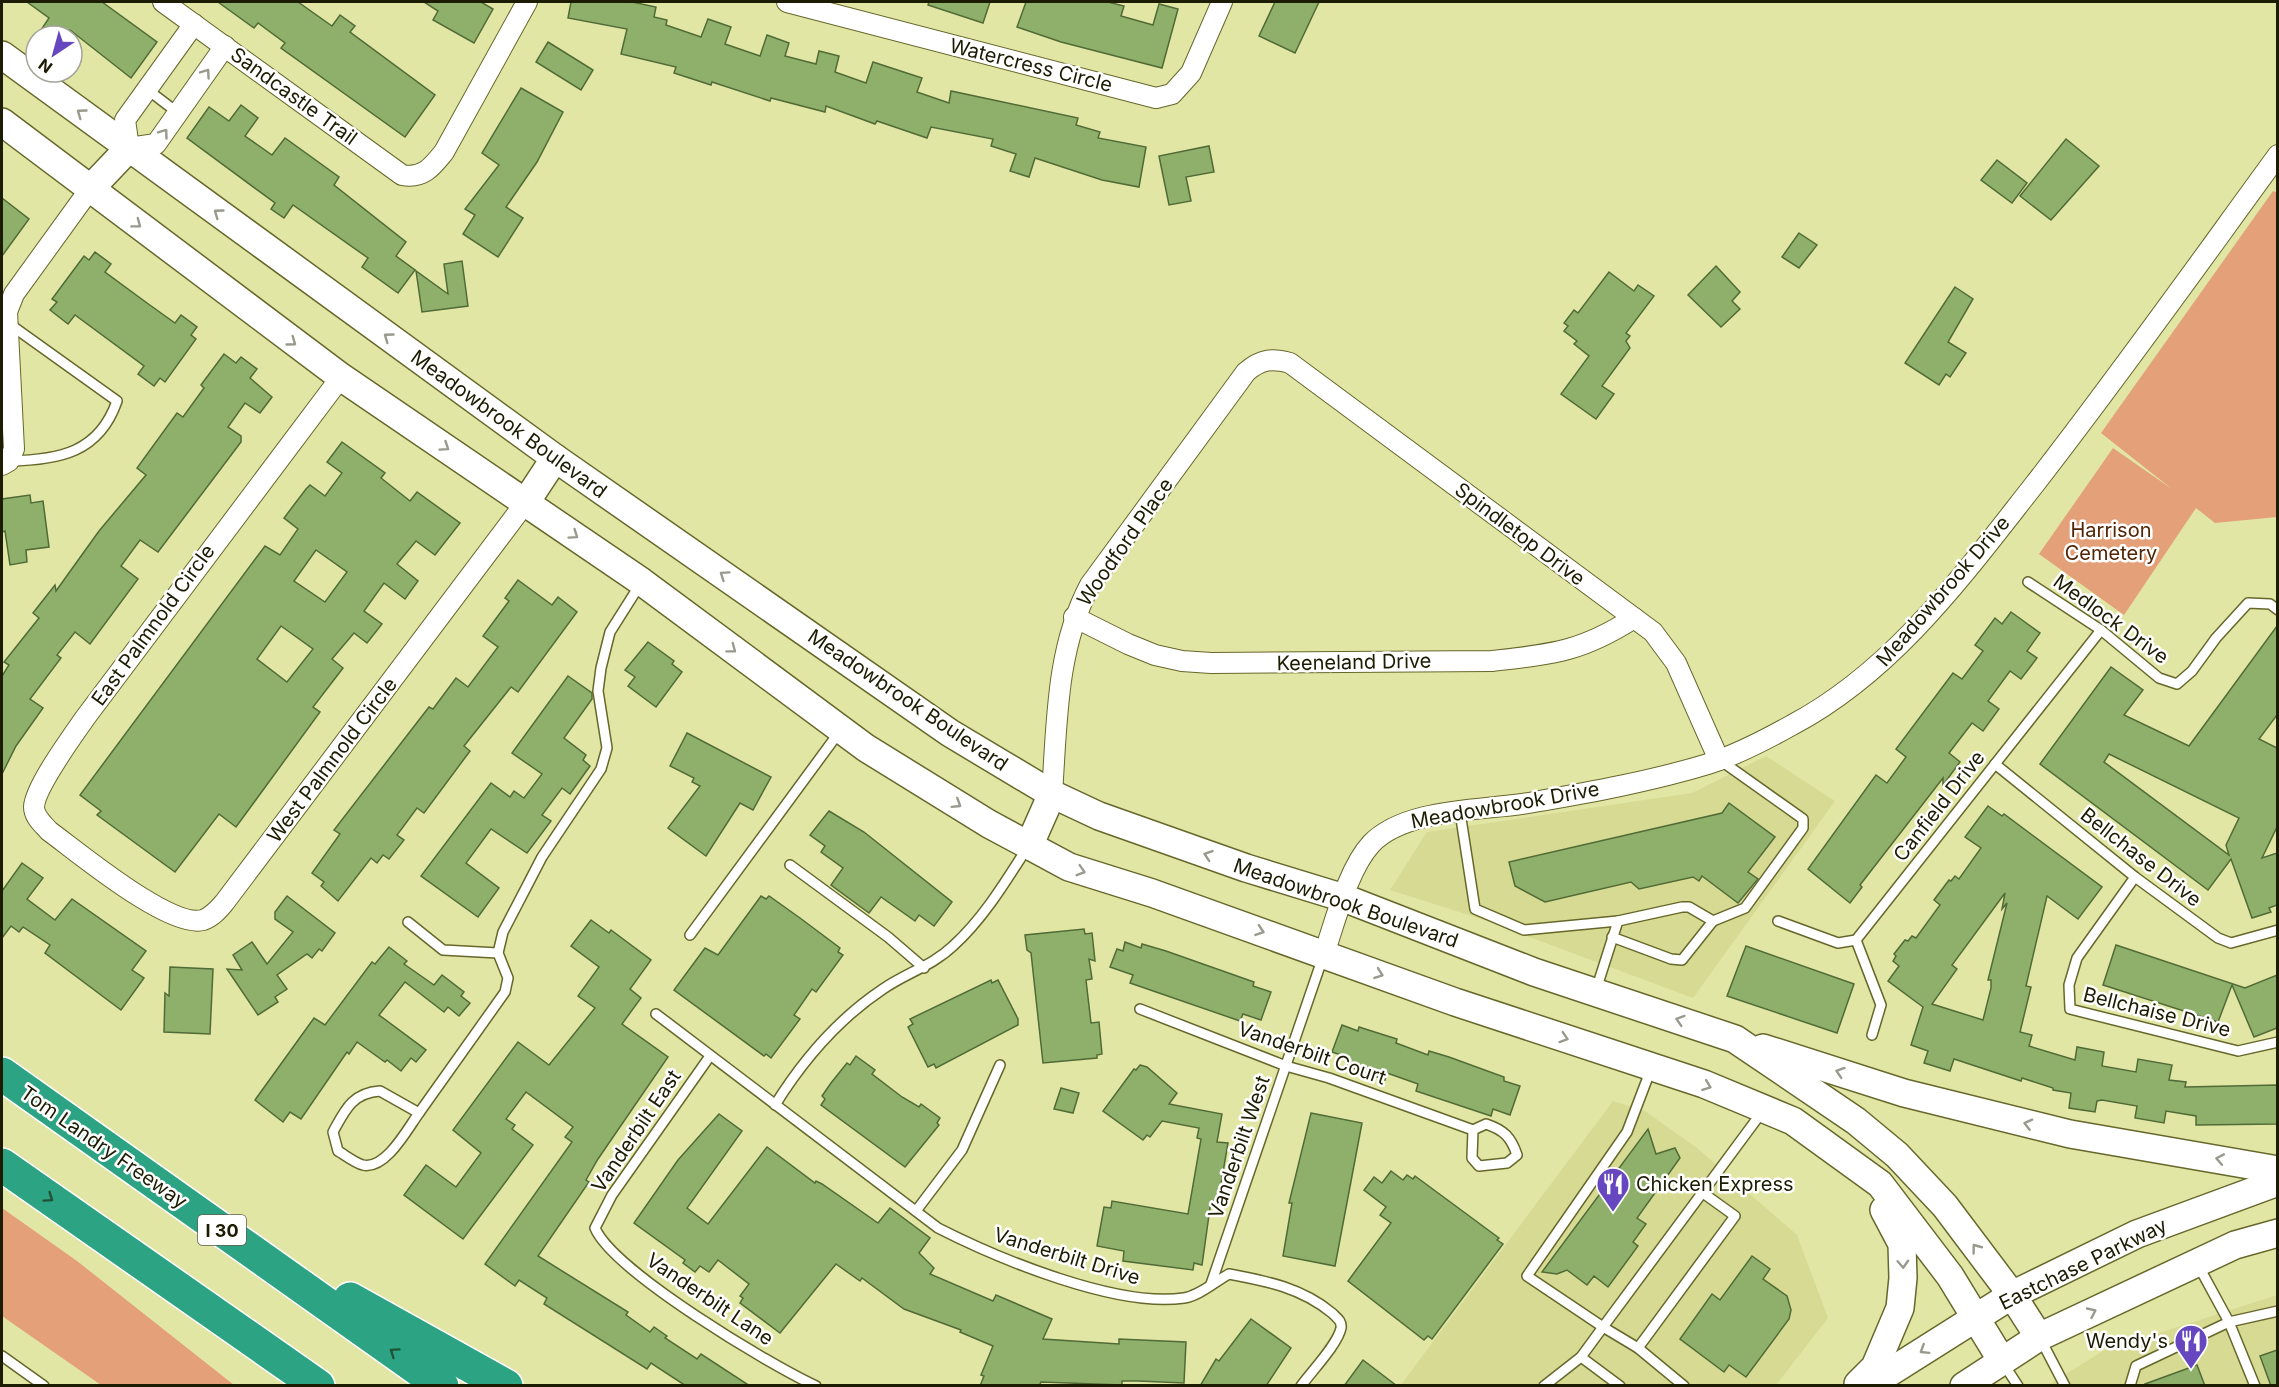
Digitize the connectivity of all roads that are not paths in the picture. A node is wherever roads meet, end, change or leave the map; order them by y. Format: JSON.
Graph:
{"nodes":[{"id":1,"x":163,"y":2,"type":"edge"},
{"id":2,"x":527,"y":2,"type":"edge"},
{"id":3,"x":787,"y":2,"type":"edge"},
{"id":4,"x":1222,"y":2,"type":"edge"},
{"id":5,"x":194,"y":24,"type":"junction"},
{"id":6,"x":225,"y":46,"type":"junction"},
{"id":7,"x":2,"y":55,"type":"edge"},
{"id":8,"x":148,"y":90,"type":"junction"},
{"id":9,"x":178,"y":113,"type":"junction"},
{"id":10,"x":2,"y":122,"type":"edge"},
{"id":11,"x":129,"y":148,"type":"junction"},
{"id":12,"x":2277,"y":155,"type":"edge"},
{"id":13,"x":90,"y":189,"type":"junction"},
{"id":14,"x":4,"y":320,"type":"edge"},
{"id":15,"x":1267,"y":359,"type":"joint"},
{"id":16,"x":6,"y":367,"type":"edge"},
{"id":17,"x":341,"y":376,"type":"junction"},
{"id":18,"x":555,"y":458,"type":"junction"},
{"id":19,"x":5,"y":463,"type":"edge"},
{"id":20,"x":526,"y":502,"type":"junction"},
{"id":21,"x":642,"y":582,"type":"junction"},
{"id":22,"x":2028,"y":582,"type":"dead end"},
{"id":23,"x":2277,"y":610,"type":"edge"},
{"id":24,"x":1074,"y":617,"type":"junction"},
{"id":25,"x":1634,"y":618,"type":"junction"},
{"id":26,"x":2101,"y":630,"type":"junction"},
{"id":27,"x":842,"y":729,"type":"junction"},
{"id":28,"x":1719,"y":760,"type":"junction"},
{"id":29,"x":1995,"y":764,"type":"junction"},
{"id":30,"x":1052,"y":794,"type":"junction"},
{"id":31,"x":1460,"y":812,"type":"junction"},
{"id":32,"x":1029,"y":846,"type":"junction"},
{"id":33,"x":790,"y":865,"type":"dead end"},
{"id":34,"x":102,"y":869,"type":"joint"},
{"id":35,"x":2135,"y":878,"type":"junction"},
{"id":36,"x":1344,"y":898,"type":"junction"},
{"id":37,"x":1617,"y":921,"type":"junction"},
{"id":38,"x":1713,"y":921,"type":"junction"},
{"id":39,"x":1778,"y":921,"type":"dead end"},
{"id":40,"x":408,"y":922,"type":"dead end"},
{"id":41,"x":2277,"y":930,"type":"edge"},
{"id":42,"x":690,"y":935,"type":"dead end"},
{"id":43,"x":1612,"y":938,"type":"junction"},
{"id":44,"x":1856,"y":940,"type":"junction"},
{"id":45,"x":498,"y":953,"type":"junction"},
{"id":46,"x":1324,"y":954,"type":"junction"},
{"id":47,"x":924,"y":968,"type":"junction"},
{"id":48,"x":1595,"y":992,"type":"junction"},
{"id":49,"x":1140,"y":1009,"type":"dead end"},
{"id":50,"x":656,"y":1014,"type":"dead end"},
{"id":51,"x":1872,"y":1035,"type":"dead end"},
{"id":52,"x":1735,"y":1039,"type":"junction"},
{"id":53,"x":2277,"y":1042,"type":"edge"},
{"id":54,"x":710,"y":1056,"type":"junction"},
{"id":55,"x":1000,"y":1065,"type":"dead end"},
{"id":56,"x":1286,"y":1066,"type":"junction"},
{"id":57,"x":1652,"y":1067,"type":"junction"},
{"id":58,"x":2,"y":1074,"type":"edge"},
{"id":59,"x":775,"y":1105,"type":"junction"},
{"id":60,"x":1764,"y":1109,"type":"junction"},
{"id":61,"x":419,"y":1113,"type":"junction"},
{"id":62,"x":1473,"y":1130,"type":"junction"},
{"id":63,"x":2,"y":1164,"type":"edge"},
{"id":64,"x":2277,"y":1170,"type":"edge"},
{"id":65,"x":1865,"y":1172,"type":"junction"},
{"id":66,"x":2277,"y":1182,"type":"edge"},
{"id":67,"x":1703,"y":1193,"type":"junction"},
{"id":68,"x":916,"y":1211,"type":"junction"},
{"id":69,"x":206,"y":1219,"type":"junction"},
{"id":70,"x":595,"y":1228,"type":"joint"},
{"id":71,"x":2277,"y":1233,"type":"edge"},
{"id":72,"x":2197,"y":1263,"type":"junction"},
{"id":73,"x":160,"y":1274,"type":"junction"},
{"id":74,"x":1211,"y":1284,"type":"junction"},
{"id":75,"x":2012,"y":1295,"type":"junction"},
{"id":76,"x":2277,"y":1311,"type":"edge"},
{"id":77,"x":1974,"y":1319,"type":"junction"},
{"id":78,"x":2229,"y":1322,"type":"junction"},
{"id":79,"x":1603,"y":1327,"type":"junction"},
{"id":80,"x":2039,"y":1337,"type":"junction"},
{"id":81,"x":1638,"y":1348,"type":"junction"},
{"id":82,"x":2,"y":1356,"type":"edge"},
{"id":83,"x":1581,"y":1358,"type":"junction"},
{"id":84,"x":2002,"y":1360,"type":"junction"},
{"id":85,"x":39,"y":1384,"type":"edge"},
{"id":86,"x":286,"y":1386,"type":"edge"},
{"id":87,"x":318,"y":1386,"type":"edge"},
{"id":88,"x":442,"y":1386,"type":"edge"},
{"id":89,"x":506,"y":1386,"type":"edge"},
{"id":90,"x":816,"y":1386,"type":"edge"},
{"id":91,"x":1301,"y":1386,"type":"edge"},
{"id":92,"x":1544,"y":1386,"type":"edge"},
{"id":93,"x":1620,"y":1386,"type":"edge"},
{"id":94,"x":1684,"y":1386,"type":"edge"},
{"id":95,"x":1856,"y":1386,"type":"edge"},
{"id":96,"x":1868,"y":1386,"type":"edge"},
{"id":97,"x":1964,"y":1386,"type":"edge"},
{"id":98,"x":2018,"y":1386,"type":"edge"},
{"id":99,"x":2066,"y":1386,"type":"edge"},
{"id":100,"x":2130,"y":1386,"type":"edge"},
{"id":101,"x":2255,"y":1386,"type":"edge"}],
"edges":[{"from":1,"to":5,"type":"street","name":"Sandcastle Trail"},
{"from":2,"to":6,"type":"street","name":"Sandcastle Trail"},
{"from":3,"to":4,"type":"street","name":"Watercress Circle"},
{"from":5,"to":6,"type":"street","name":"Sandcastle Trail"},
{"from":5,"to":8,"type":"street"},
{"from":9,"to":6,"type":"street","one_way":true},
{"from":11,"to":7,"type":"main road","name":"Meadowbrook Boulevard","one_way":true},
{"from":8,"to":9,"type":"lane"},
{"from":8,"to":11,"type":"street"},
{"from":11,"to":9,"type":"street","one_way":true},
{"from":10,"to":13,"type":"main road"},
{"from":11,"to":13,"type":"main road"},
{"from":18,"to":11,"type":"main road","name":"Meadowbrook Boulevard","one_way":true},
{"from":12,"to":28,"type":"street","name":"Meadowbrook Drive"},
{"from":13,"to":14,"type":"street"},
{"from":13,"to":17,"type":"main road","one_way":true},
{"from":14,"to":16,"type":"street"},
{"from":14,"to":19,"type":"lane"},
{"from":15,"to":24,"type":"street","name":"Woodford Place"},
{"from":15,"to":25,"type":"street","name":"Spindletop Drive"},
{"from":16,"to":19,"type":"street"},
{"from":17,"to":20,"type":"main road","one_way":true},
{"from":17,"to":34,"type":"street","name":"East Palmnold Circle"},
{"from":18,"to":20,"type":"main road"},
{"from":30,"to":18,"type":"main road","name":"Meadowbrook Boulevard","one_way":true},
{"from":20,"to":21,"type":"main road","one_way":true},
{"from":20,"to":34,"type":"street","name":"West Palmnold Circle"},
{"from":21,"to":27,"type":"main road","one_way":true},
{"from":21,"to":45,"type":"lane"},
{"from":22,"to":26,"type":"lane","name":"Medlock Drive"},
{"from":23,"to":26,"type":"lane","name":"Medlock Drive"},
{"from":24,"to":25,"type":"street","name":"Keeneland Drive"},
{"from":24,"to":30,"type":"street","name":"Woodford Place"},
{"from":25,"to":28,"type":"street","name":"Spindletop Drive"},
{"from":26,"to":29,"type":"lane","name":"Canfield Drive"},
{"from":27,"to":32,"type":"main road","one_way":true},
{"from":27,"to":42,"type":"lane"},
{"from":28,"to":31,"type":"street","name":"Meadowbrook Drive"},
{"from":28,"to":38,"type":"lane"},
{"from":29,"to":35,"type":"lane","name":"Bellchase Drive"},
{"from":29,"to":44,"type":"lane","name":"Canfield Drive"},
{"from":30,"to":32,"type":"main road"},
{"from":36,"to":30,"type":"main road","name":"Meadowbrook Boulevard","one_way":true},
{"from":31,"to":36,"type":"street","name":"Meadowbrook Drive"},
{"from":31,"to":37,"type":"lane"},
{"from":32,"to":46,"type":"main road","one_way":true},
{"from":32,"to":47,"type":"lane"},
{"from":33,"to":47,"type":"lane"},
{"from":35,"to":41,"type":"lane","name":"Bellchase Drive"},
{"from":35,"to":53,"type":"lane","name":"Bellchaise Drive"},
{"from":36,"to":46,"type":"street","name":"Meadowbrook Drive"},
{"from":36,"to":48,"type":"main road","name":"Meadowbrook Boulevard"},
{"from":37,"to":38,"type":"lane"},
{"from":37,"to":43,"type":"lane"},
{"from":38,"to":43,"type":"lane"},
{"from":39,"to":44,"type":"lane"},
{"from":40,"to":45,"type":"lane"},
{"from":43,"to":48,"type":"lane"},
{"from":44,"to":51,"type":"lane"},
{"from":45,"to":61,"type":"lane"},
{"from":46,"to":56,"type":"lane","name":"Vanderbilt West"},
{"from":46,"to":57,"type":"main road","one_way":true},
{"from":47,"to":59,"type":"lane"},
{"from":52,"to":48,"type":"main road","name":"Meadowbrook Boulevard","one_way":true},
{"from":49,"to":56,"type":"lane","name":"Vanderbilt Court"},
{"from":50,"to":54,"type":"lane","name":"Vanderbilt Drive"},
{"from":64,"to":52,"type":"main road","one_way":true},
{"from":75,"to":52,"type":"main road","name":"Meadowbrook Boulevard","one_way":true},
{"from":54,"to":59,"type":"lane","name":"Vanderbilt Drive"},
{"from":54,"to":70,"type":"lane","name":"Vanderbilt East"},
{"from":55,"to":68,"type":"lane"},
{"from":56,"to":62,"type":"lane","name":"Vanderbilt Court"},
{"from":56,"to":74,"type":"lane","name":"Vanderbilt West"},
{"from":57,"to":60,"type":"main road","one_way":true},
{"from":57,"to":79,"type":"lane"},
{"from":58,"to":69,"type":"highway","name":"Tom Landry Freeway","number":"I 30"},
{"from":59,"to":68,"type":"lane","name":"Vanderbilt Drive"},
{"from":60,"to":65,"type":"main road"},
{"from":60,"to":67,"type":"lane"},
{"from":61,"to":61,"type":"lane"},
{"from":62,"to":62,"type":"lane","name":"Vanderbilt Court"},
{"from":63,"to":73,"type":"highway","one_way":true},
{"from":65,"to":77,"type":"main road"},
{"from":65,"to":95,"type":"main road","one_way":true},
{"from":66,"to":75,"type":"main road","name":"Eastchase Parkway"},
{"from":67,"to":79,"type":"lane"},
{"from":67,"to":81,"type":"lane"},
{"from":68,"to":74,"type":"lane","name":"Vanderbilt Drive"},
{"from":88,"to":69,"type":"highway","name":"Tom Landry Freeway","number":"I 30","one_way":true},
{"from":69,"to":89,"type":"highway"},
{"from":70,"to":90,"type":"lane","name":"Vanderbilt Lane"},
{"from":71,"to":72,"type":"main road"},
{"from":72,"to":78,"type":"lane"},
{"from":80,"to":72,"type":"main road","one_way":true},
{"from":73,"to":86,"type":"highway"},
{"from":73,"to":87,"type":"highway"},
{"from":74,"to":91,"type":"lane","name":"Vanderbilt Drive"},
{"from":75,"to":77,"type":"main road","name":"Eastchase Parkway"},
{"from":75,"to":80,"type":"main road","name":"Meadowbrook Boulevard"},
{"from":76,"to":78,"type":"lane"},
{"from":77,"to":84,"type":"main road"},
{"from":77,"to":96,"type":"main road","name":"Eastchase Parkway","one_way":true},
{"from":78,"to":100,"type":"lane"},
{"from":78,"to":101,"type":"lane"},
{"from":79,"to":81,"type":"lane"},
{"from":79,"to":83,"type":"lane"},
{"from":80,"to":84,"type":"main road"},
{"from":80,"to":99,"type":"lane"},
{"from":81,"to":94,"type":"lane"},
{"from":82,"to":85,"type":"lane"},
{"from":83,"to":92,"type":"lane"},
{"from":83,"to":93,"type":"lane"},
{"from":84,"to":97,"type":"main road"},
{"from":84,"to":98,"type":"lane"}]}
